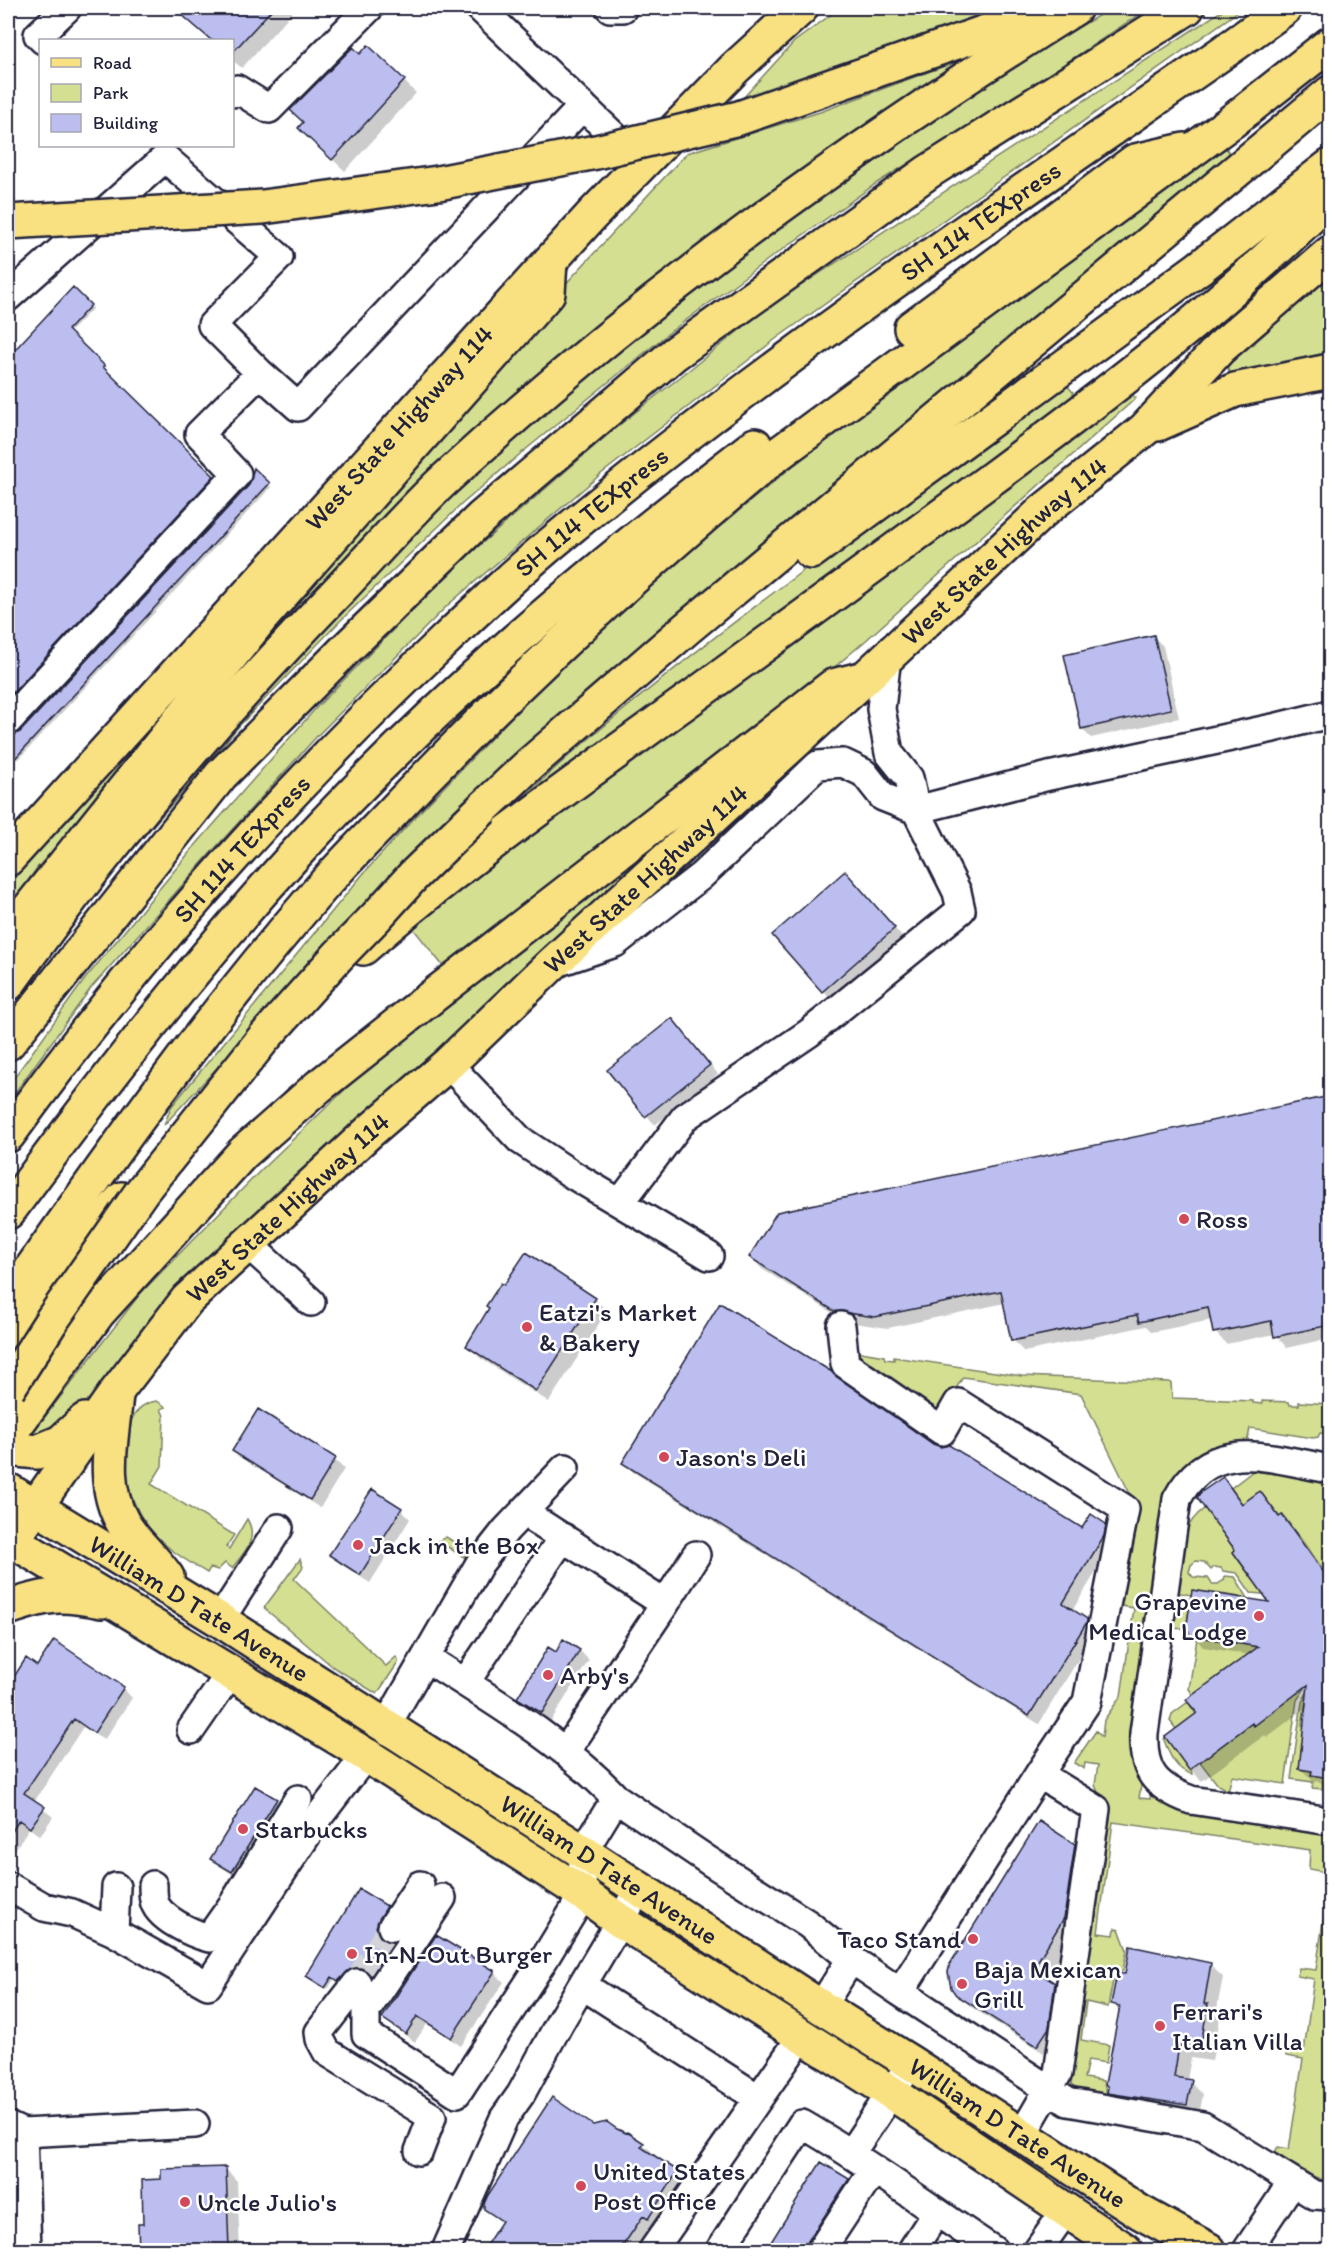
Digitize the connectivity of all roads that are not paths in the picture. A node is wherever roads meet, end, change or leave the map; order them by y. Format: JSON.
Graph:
{"nodes":[{"id":1,"x":67,"y":8,"type":"edge"},
{"id":2,"x":369,"y":8,"type":"edge"},
{"id":3,"x":480,"y":8,"type":"edge"},
{"id":4,"x":610,"y":8,"type":"edge"},
{"id":5,"x":623,"y":8,"type":"edge"},
{"id":6,"x":801,"y":8,"type":"edge"},
{"id":7,"x":1046,"y":8,"type":"edge"},
{"id":8,"x":1075,"y":8,"type":"edge"},
{"id":9,"x":1187,"y":8,"type":"edge"},
{"id":10,"x":1285,"y":8,"type":"edge"},
{"id":11,"x":42,"y":39,"type":"edge"},
{"id":12,"x":1330,"y":44,"type":"edge"},
{"id":13,"x":234,"y":91,"type":"edge"},
{"id":14,"x":1330,"y":93,"type":"edge"},
{"id":15,"x":583,"y":106,"type":"junction"},
{"id":16,"x":1195,"y":148,"type":"junction"},
{"id":17,"x":165,"y":150,"type":"edge"},
{"id":18,"x":642,"y":162,"type":"junction"},
{"id":19,"x":1330,"y":166,"type":"edge"},
{"id":20,"x":1330,"y":197,"type":"edge"},
{"id":21,"x":8,"y":222,"type":"edge"},
{"id":22,"x":1330,"y":253,"type":"edge"},
{"id":23,"x":550,"y":261,"type":"junction"},
{"id":24,"x":8,"y":297,"type":"edge"},
{"id":25,"x":1330,"y":371,"type":"edge"},
{"id":26,"x":260,"y":373,"type":"junction"},
{"id":27,"x":1145,"y":429,"type":"junction"},
{"id":28,"x":718,"y":603,"type":"junction"},
{"id":29,"x":876,"y":667,"type":"junction"},
{"id":30,"x":1330,"y":714,"type":"edge"},
{"id":31,"x":8,"y":721,"type":"edge"},
{"id":32,"x":916,"y":810,"type":"junction"},
{"id":33,"x":8,"y":859,"type":"edge"},
{"id":34,"x":8,"y":935,"type":"edge"},
{"id":35,"x":552,"y":964,"type":"junction"},
{"id":36,"x":8,"y":984,"type":"edge"},
{"id":37,"x":8,"y":1043,"type":"edge"},
{"id":38,"x":448,"y":1064,"type":"junction"},
{"id":39,"x":8,"y":1135,"type":"edge"},
{"id":40,"x":620,"y":1203,"type":"junction"},
{"id":41,"x":8,"y":1212,"type":"edge"},
{"id":42,"x":248,"y":1244,"type":"junction"},
{"id":43,"x":709,"y":1256,"type":"dead end"},
{"id":44,"x":8,"y":1302,"type":"edge"},
{"id":45,"x":311,"y":1302,"type":"dead end"},
{"id":46,"x":840,"y":1326,"type":"dead end"},
{"id":47,"x":8,"y":1343,"type":"edge"},
{"id":48,"x":8,"y":1389,"type":"edge"},
{"id":49,"x":117,"y":1391,"type":"junction"},
{"id":50,"x":8,"y":1436,"type":"edge"},
{"id":51,"x":8,"y":1449,"type":"edge"},
{"id":52,"x":565,"y":1468,"type":"dead end"},
{"id":53,"x":1330,"y":1469,"type":"edge"},
{"id":54,"x":8,"y":1490,"type":"edge"},
{"id":55,"x":35,"y":1508,"type":"junction"},
{"id":56,"x":523,"y":1512,"type":"junction"},
{"id":57,"x":279,"y":1528,"type":"dead end"},
{"id":58,"x":562,"y":1537,"type":"junction"},
{"id":59,"x":9,"y":1542,"type":"edge"},
{"id":60,"x":696,"y":1555,"type":"dead end"},
{"id":61,"x":181,"y":1596,"type":"junction"},
{"id":62,"x":118,"y":1604,"type":"junction"},
{"id":63,"x":665,"y":1604,"type":"junction"},
{"id":64,"x":8,"y":1608,"type":"edge"},
{"id":65,"x":220,"y":1620,"type":"junction"},
{"id":66,"x":426,"y":1658,"type":"junction"},
{"id":67,"x":231,"y":1672,"type":"junction"},
{"id":68,"x":465,"y":1683,"type":"junction"},
{"id":69,"x":386,"y":1726,"type":"junction"},
{"id":70,"x":191,"y":1730,"type":"dead end"},
{"id":71,"x":566,"y":1752,"type":"junction"},
{"id":72,"x":366,"y":1755,"type":"junction"},
{"id":73,"x":1039,"y":1774,"type":"junction"},
{"id":74,"x":616,"y":1798,"type":"junction"},
{"id":75,"x":298,"y":1799,"type":"dead end"},
{"id":76,"x":1330,"y":1821,"type":"edge"},
{"id":77,"x":583,"y":1852,"type":"junction"},
{"id":78,"x":153,"y":1885,"type":"dead end"},
{"id":79,"x":8,"y":1886,"type":"edge"},
{"id":80,"x":116,"y":1887,"type":"dead end"},
{"id":81,"x":639,"y":1888,"type":"junction"},
{"id":82,"x":582,"y":1893,"type":"junction"},
{"id":83,"x":619,"y":1920,"type":"junction"},
{"id":84,"x":392,"y":1927,"type":"tunnel mouth"},
{"id":85,"x":114,"y":1932,"type":"junction"},
{"id":86,"x":851,"y":1959,"type":"junction"},
{"id":87,"x":357,"y":1983,"type":"tunnel mouth"},
{"id":88,"x":582,"y":1985,"type":"junction"},
{"id":89,"x":900,"y":1992,"type":"junction"},
{"id":90,"x":821,"y":2007,"type":"junction"},
{"id":91,"x":802,"y":2036,"type":"junction"},
{"id":92,"x":911,"y":2062,"type":"junction"},
{"id":93,"x":1048,"y":2090,"type":"junction"},
{"id":94,"x":892,"y":2093,"type":"junction"},
{"id":95,"x":758,"y":2098,"type":"junction"},
{"id":96,"x":195,"y":2124,"type":"dead end"},
{"id":97,"x":15,"y":2129,"type":"edge"},
{"id":98,"x":1022,"y":2135,"type":"junction"},
{"id":99,"x":419,"y":2151,"type":"dead end"},
{"id":100,"x":851,"y":2153,"type":"junction"},
{"id":101,"x":1002,"y":2166,"type":"junction"},
{"id":102,"x":873,"y":2171,"type":"junction"},
{"id":103,"x":1292,"y":2182,"type":"junction"},
{"id":104,"x":1330,"y":2196,"type":"edge"},
{"id":105,"x":1066,"y":2210,"type":"junction"},
{"id":106,"x":936,"y":2213,"type":"junction"},
{"id":107,"x":20,"y":2245,"type":"edge"},
{"id":108,"x":446,"y":2250,"type":"edge"},
{"id":109,"x":653,"y":2250,"type":"edge"},
{"id":110,"x":720,"y":2250,"type":"edge"},
{"id":111,"x":821,"y":2250,"type":"edge"},
{"id":112,"x":912,"y":2250,"type":"edge"},
{"id":113,"x":993,"y":2250,"type":"edge"},
{"id":114,"x":1038,"y":2250,"type":"edge"},
{"id":115,"x":1125,"y":2250,"type":"edge"},
{"id":116,"x":1209,"y":2250,"type":"edge"},
{"id":117,"x":1246,"y":2250,"type":"edge"}],
"edges":[{"from":1,"to":11,"type":"lane"},
{"from":2,"to":13,"type":"lane"},
{"from":3,"to":15,"type":"lane"},
{"from":4,"to":5,"type":"lane"},
{"from":6,"to":18,"type":"main road","name":"West State Highway 114"},
{"from":7,"to":21,"type":"main road","bridge":true},
{"from":8,"to":36,"type":"main road"},
{"from":9,"to":37,"type":"main road"},
{"from":10,"to":39,"type":"main road","name":"SH 114 TEXpress"},
{"from":12,"to":16,"type":"main road"},
{"from":14,"to":28,"type":"main road"},
{"from":15,"to":18,"type":"lane"},
{"from":15,"to":26,"type":"lane"},
{"from":16,"to":41,"type":"main road","name":"SH 114 TEXpress"},
{"from":16,"to":44,"type":"main road"},
{"from":17,"to":24,"type":"lane"},
{"from":17,"to":26,"type":"lane"},
{"from":18,"to":23,"type":"main road","name":"West State Highway 114"},
{"from":19,"to":28,"type":"main road"},
{"from":20,"to":47,"type":"main road"},
{"from":22,"to":27,"type":"main road","name":"West State Highway 114"},
{"from":23,"to":33,"type":"main road","name":"West State Highway 114"},
{"from":23,"to":34,"type":"main road"},
{"from":25,"to":27,"type":"main road"},
{"from":26,"to":31,"type":"lane"},
{"from":27,"to":29,"type":"main road","name":"West State Highway 114"},
{"from":28,"to":48,"type":"main road","bridge":true},
{"from":29,"to":32,"type":"lane"},
{"from":29,"to":35,"type":"main road","name":"West State Highway 114"},
{"from":29,"to":50,"type":"main road"},
{"from":30,"to":32,"type":"lane"},
{"from":32,"to":35,"type":"lane"},
{"from":32,"to":40,"type":"lane"},
{"from":35,"to":38,"type":"main road","name":"West State Highway 114"},
{"from":38,"to":40,"type":"lane"},
{"from":38,"to":42,"type":"main road","name":"West State Highway 114"},
{"from":40,"to":43,"type":"lane"},
{"from":42,"to":45,"type":"lane"},
{"from":42,"to":49,"type":"main road","name":"West State Highway 114"},
{"from":46,"to":73,"type":"lane"},
{"from":49,"to":51,"type":"main road"},
{"from":49,"to":55,"type":"main road","name":"West State Highway 114"},
{"from":49,"to":61,"type":"main road"},
{"from":52,"to":56,"type":"lane"},
{"from":53,"to":76,"type":"lane"},
{"from":54,"to":55,"type":"main road","name":"William D Tate Avenue"},
{"from":55,"to":59,"type":"main road","name":"West State Highway 114"},
{"from":55,"to":61,"type":"main road","name":"William D Tate Avenue"},
{"from":56,"to":58,"type":"lane"},
{"from":56,"to":66,"type":"lane"},
{"from":57,"to":65,"type":"lane"},
{"from":58,"to":63,"type":"lane"},
{"from":58,"to":68,"type":"lane"},
{"from":59,"to":62,"type":"main road","name":"William D Tate Avenue"},
{"from":60,"to":63,"type":"lane"},
{"from":61,"to":65,"type":"main road","name":"William D Tate Avenue"},
{"from":62,"to":64,"type":"main road"},
{"from":62,"to":67,"type":"main road","name":"William D Tate Avenue"},
{"from":63,"to":71,"type":"lane"},
{"from":65,"to":69,"type":"main road","name":"William D Tate Avenue"},
{"from":66,"to":68,"type":"lane"},
{"from":66,"to":69,"type":"lane"},
{"from":67,"to":70,"type":"lane"},
{"from":67,"to":72,"type":"main road","name":"William D Tate Avenue"},
{"from":68,"to":71,"type":"lane"},
{"from":69,"to":72,"type":"main road"},
{"from":69,"to":77,"type":"main road","name":"William D Tate Avenue"},
{"from":71,"to":74,"type":"lane"},
{"from":72,"to":82,"type":"main road","name":"William D Tate Avenue"},
{"from":72,"to":85,"type":"lane"},
{"from":73,"to":89,"type":"lane"},
{"from":73,"to":93,"type":"lane"},
{"from":74,"to":77,"type":"lane"},
{"from":74,"to":86,"type":"lane"},
{"from":75,"to":78,"type":"lane"},
{"from":77,"to":81,"type":"main road","name":"William D Tate Avenue"},
{"from":77,"to":82,"type":"lane"},
{"from":79,"to":85,"type":"lane"},
{"from":80,"to":85,"type":"lane"},
{"from":81,"to":83,"type":"lane"},
{"from":81,"to":90,"type":"main road","name":"William D Tate Avenue"},
{"from":82,"to":83,"type":"main road","name":"William D Tate Avenue"},
{"from":82,"to":84,"type":"lane"},
{"from":83,"to":88,"type":"lane"},
{"from":83,"to":91,"type":"main road","name":"William D Tate Avenue"},
{"from":86,"to":89,"type":"lane"},
{"from":86,"to":90,"type":"lane"},
{"from":87,"to":99,"type":"lane"},
{"from":88,"to":95,"type":"lane"},
{"from":88,"to":108,"type":"lane"},
{"from":89,"to":93,"type":"lane"},
{"from":90,"to":91,"type":"main road"},
{"from":90,"to":92,"type":"main road","name":"William D Tate Avenue"},
{"from":91,"to":94,"type":"main road","name":"William D Tate Avenue"},
{"from":91,"to":95,"type":"lane"},
{"from":92,"to":94,"type":"lane"},
{"from":92,"to":98,"type":"main road","name":"William D Tate Avenue"},
{"from":93,"to":98,"type":"lane"},
{"from":93,"to":103,"type":"lane"},
{"from":94,"to":100,"type":"lane"},
{"from":94,"to":101,"type":"main road","name":"William D Tate Avenue"},
{"from":95,"to":109,"type":"lane"},
{"from":96,"to":97,"type":"lane"},
{"from":97,"to":107,"type":"lane"},
{"from":98,"to":101,"type":"main road"},
{"from":98,"to":116,"type":"main road","name":"William D Tate Avenue"},
{"from":100,"to":102,"type":"lane"},
{"from":100,"to":110,"type":"lane"},
{"from":101,"to":105,"type":"main road","name":"William D Tate Avenue"},
{"from":102,"to":106,"type":"lane"},
{"from":102,"to":111,"type":"lane"},
{"from":103,"to":104,"type":"lane"},
{"from":103,"to":117,"type":"lane"},
{"from":105,"to":114,"type":"lane"},
{"from":105,"to":115,"type":"main road","name":"William D Tate Avenue"},
{"from":106,"to":112,"type":"lane"},
{"from":106,"to":113,"type":"lane"}]}
